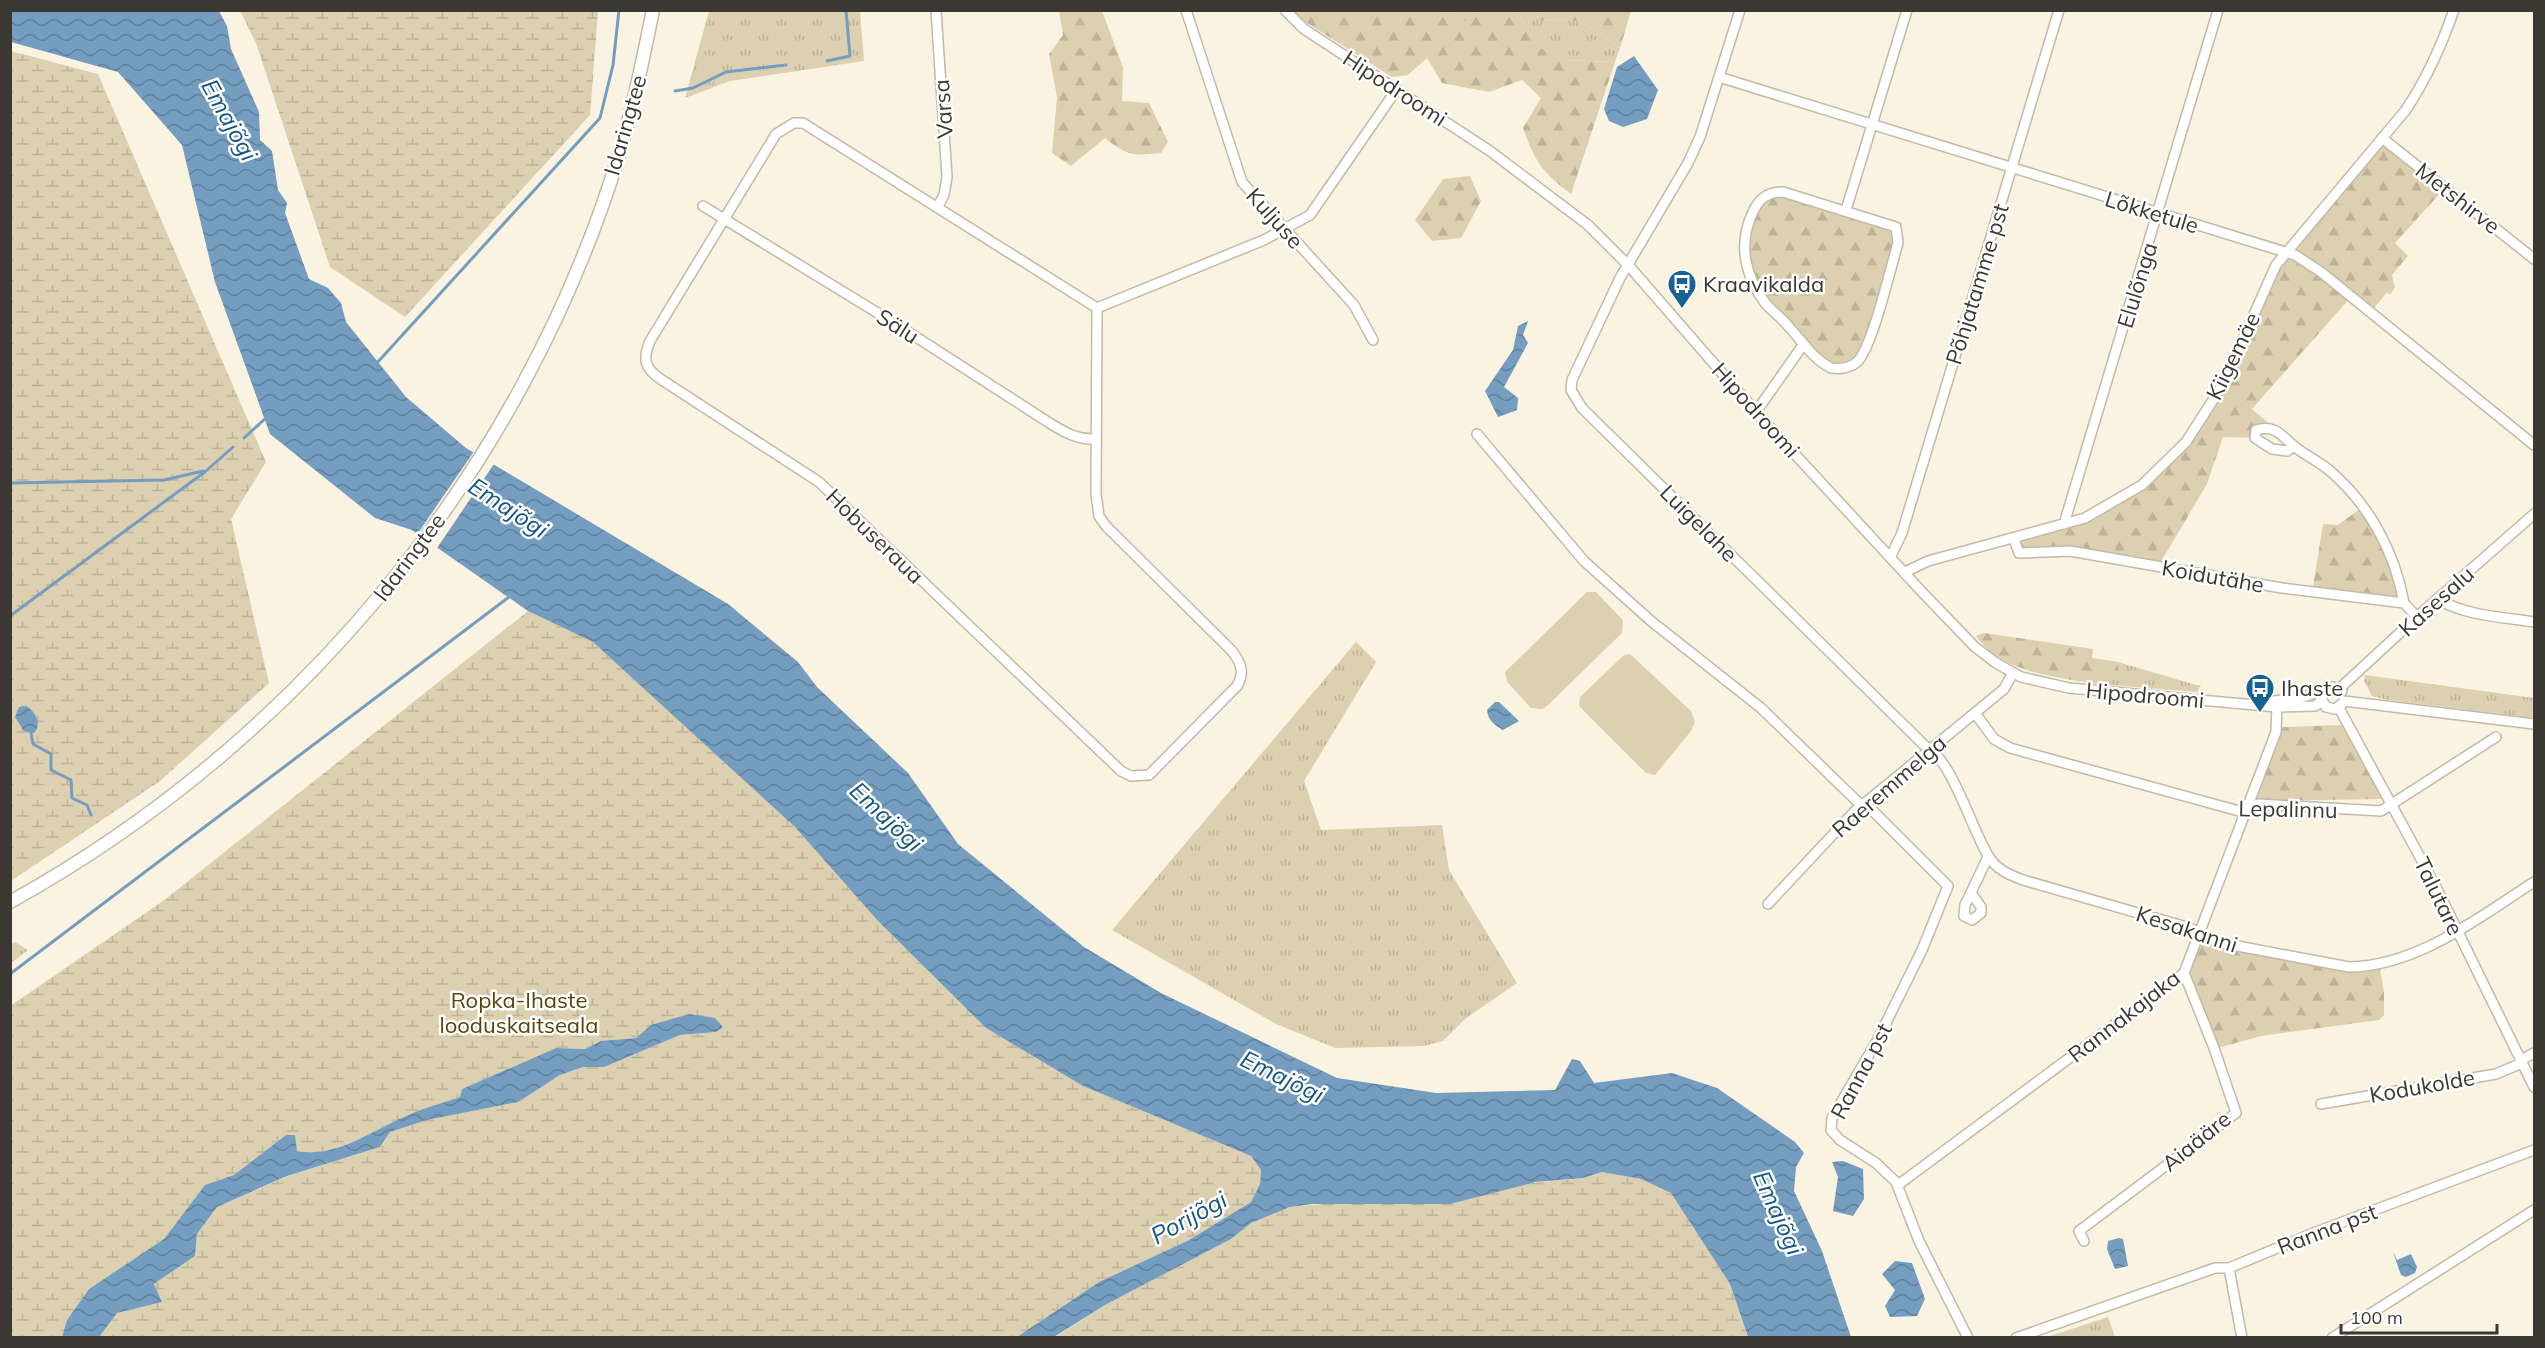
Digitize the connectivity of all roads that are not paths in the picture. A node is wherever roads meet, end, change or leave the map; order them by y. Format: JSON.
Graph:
{"nodes":[{"id":1,"x":653,"y":10,"type":"edge"},
{"id":2,"x":936,"y":10,"type":"edge"},
{"id":3,"x":1186,"y":10,"type":"edge"},
{"id":4,"x":1285,"y":10,"type":"edge"},
{"id":5,"x":1740,"y":10,"type":"edge"},
{"id":6,"x":1906,"y":10,"type":"edge"},
{"id":7,"x":2059,"y":10,"type":"edge"},
{"id":8,"x":2218,"y":10,"type":"edge"},
{"id":9,"x":2454,"y":10,"type":"edge"},
{"id":10,"x":1719,"y":77,"type":"junction"},
{"id":11,"x":1397,"y":89,"type":"junction"},
{"id":12,"x":1872,"y":126,"type":"junction"},
{"id":13,"x":2382,"y":138,"type":"junction"},
{"id":14,"x":2012,"y":169,"type":"junction"},
{"id":15,"x":702,"y":206,"type":"dead end"},
{"id":16,"x":938,"y":206,"type":"junction"},
{"id":17,"x":1846,"y":210,"type":"junction"},
{"id":18,"x":2159,"y":214,"type":"junction"},
{"id":19,"x":724,"y":220,"type":"junction"},
{"id":20,"x":1285,"y":229,"type":"junction"},
{"id":21,"x":2286,"y":253,"type":"junction"},
{"id":22,"x":2535,"y":259,"type":"edge"},
{"id":23,"x":1629,"y":266,"type":"junction"},
{"id":24,"x":1097,"y":308,"type":"junction"},
{"id":25,"x":1373,"y":340,"type":"dead end"},
{"id":26,"x":1803,"y":345,"type":"junction"},
{"id":27,"x":1756,"y":412,"type":"junction"},
{"id":28,"x":1477,"y":434,"type":"dead end"},
{"id":29,"x":1096,"y":439,"type":"junction"},
{"id":30,"x":2535,"y":445,"type":"edge"},
{"id":31,"x":2294,"y":446,"type":"dead end"},
{"id":32,"x":2535,"y":514,"type":"edge"},
{"id":33,"x":2064,"y":524,"type":"junction"},
{"id":34,"x":2014,"y":539,"type":"junction"},
{"id":35,"x":1891,"y":556,"type":"junction"},
{"id":36,"x":1905,"y":572,"type":"junction"},
{"id":37,"x":2437,"y":599,"type":"junction"},
{"id":38,"x":2404,"y":603,"type":"junction"},
{"id":39,"x":2416,"y":617,"type":"junction"},
{"id":40,"x":2535,"y":622,"type":"edge"},
{"id":41,"x":2013,"y":673,"type":"junction"},
{"id":42,"x":2339,"y":689,"type":"junction"},
{"id":43,"x":2323,"y":696,"type":"junction"},
{"id":44,"x":2341,"y":704,"type":"junction"},
{"id":45,"x":2263,"y":706,"type":"junction"},
{"id":46,"x":2277,"y":707,"type":"junction"},
{"id":47,"x":1975,"y":713,"type":"junction"},
{"id":48,"x":2535,"y":724,"type":"edge"},
{"id":49,"x":2496,"y":737,"type":"dead end"},
{"id":50,"x":1931,"y":748,"type":"junction"},
{"id":51,"x":1863,"y":804,"type":"junction"},
{"id":52,"x":2392,"y":804,"type":"junction"},
{"id":53,"x":2247,"y":806,"type":"junction"},
{"id":54,"x":1988,"y":857,"type":"junction"},
{"id":55,"x":2535,"y":882,"type":"edge"},
{"id":56,"x":1971,"y":893,"type":"dead end"},
{"id":57,"x":10,"y":902,"type":"edge"},
{"id":58,"x":1768,"y":904,"type":"dead end"},
{"id":59,"x":2456,"y":931,"type":"junction"},
{"id":60,"x":2198,"y":932,"type":"junction"},
{"id":61,"x":2184,"y":973,"type":"junction"},
{"id":62,"x":2535,"y":1053,"type":"edge"},
{"id":63,"x":2522,"y":1062,"type":"junction"},
{"id":64,"x":2535,"y":1087,"type":"edge"},
{"id":65,"x":2321,"y":1104,"type":"dead end"},
{"id":66,"x":2535,"y":1150,"type":"edge"},
{"id":67,"x":1898,"y":1185,"type":"junction"},
{"id":68,"x":2535,"y":1210,"type":"edge"},
{"id":69,"x":2084,"y":1241,"type":"dead end"},
{"id":70,"x":2229,"y":1268,"type":"junction"},
{"id":71,"x":1968,"y":1338,"type":"edge"},
{"id":72,"x":2016,"y":1338,"type":"edge"},
{"id":73,"x":2242,"y":1338,"type":"edge"},
{"id":74,"x":2332,"y":1338,"type":"edge"}],
"edges":[{"from":1,"to":57,"type":"main road","name":"Idaringtee"},
{"from":2,"to":16,"type":"street","name":"Varsa"},
{"from":3,"to":20,"type":"street","name":"Kuljuse"},
{"from":4,"to":11,"type":"street","name":"Hipodroomi"},
{"from":5,"to":10,"type":"street"},
{"from":6,"to":12,"type":"street"},
{"from":7,"to":14,"type":"street","name":"Põhjatamme pst"},
{"from":8,"to":18,"type":"street","name":"Elulõnga"},
{"from":9,"to":13,"type":"street","name":"Kiigemäe"},
{"from":10,"to":12,"type":"street","name":"Lõkketule"},
{"from":10,"to":23,"type":"street"},
{"from":11,"to":20,"type":"street"},
{"from":11,"to":23,"type":"street","name":"Hipodroomi"},
{"from":12,"to":14,"type":"street","name":"Lõkketule"},
{"from":12,"to":17,"type":"street"},
{"from":13,"to":21,"type":"street","name":"Kiigemäe"},
{"from":13,"to":22,"type":"street","name":"Metshirve"},
{"from":14,"to":18,"type":"street","name":"Lõkketule"},
{"from":14,"to":35,"type":"street","name":"Põhjatamme pst"},
{"from":15,"to":19,"type":"street","name":"Sälu"},
{"from":16,"to":19,"type":"street","name":"Hobuseraua"},
{"from":16,"to":24,"type":"street","name":"Hobuseraua"},
{"from":17,"to":26,"type":"street"},
{"from":17,"to":26,"type":"street"},
{"from":18,"to":21,"type":"street","name":"Lõkketule"},
{"from":18,"to":33,"type":"street","name":"Elulõnga"},
{"from":19,"to":29,"type":"street","name":"Sälu"},
{"from":19,"to":29,"type":"street","name":"Hobuseraua"},
{"from":20,"to":24,"type":"street"},
{"from":20,"to":25,"type":"street","name":"Kuljuse"},
{"from":21,"to":30,"type":"street","name":"Lõkketule"},
{"from":21,"to":33,"type":"street","name":"Kiigemäe"},
{"from":23,"to":27,"type":"street","name":"Hipodroomi"},
{"from":23,"to":50,"type":"street","name":"Luigelahe"},
{"from":24,"to":29,"type":"street","name":"Hobuseraua"},
{"from":26,"to":27,"type":"street"},
{"from":27,"to":35,"type":"street","name":"Hipodroomi"},
{"from":28,"to":51,"type":"street"},
{"from":31,"to":38,"type":"street"},
{"from":32,"to":37,"type":"street","name":"Kasesalu"},
{"from":33,"to":34,"type":"street","name":"Kiigemäe"},
{"from":34,"to":36,"type":"street","name":"Kiigemäe"},
{"from":34,"to":38,"type":"street","name":"Koidutähe"},
{"from":35,"to":36,"type":"street","name":"Hipodroomi"},
{"from":36,"to":41,"type":"street","name":"Hipodroomi"},
{"from":37,"to":39,"type":"street","name":"Kasesalu"},
{"from":37,"to":40,"type":"street"},
{"from":38,"to":39,"type":"street"},
{"from":39,"to":42,"type":"street","name":"Kasesalu"},
{"from":41,"to":45,"type":"street","name":"Hipodroomi"},
{"from":41,"to":47,"type":"street","name":"Raeremmelga"},
{"from":42,"to":43,"type":"street"},
{"from":42,"to":44,"type":"street","name":"Talutare"},
{"from":43,"to":44,"type":"street"},
{"from":43,"to":45,"type":"street","name":"Hipodroomi"},
{"from":43,"to":46,"type":"street","name":"Hipodroomi"},
{"from":44,"to":48,"type":"street"},
{"from":44,"to":52,"type":"street","name":"Talutare"},
{"from":45,"to":46,"type":"street","name":"Hipodroomi"},
{"from":46,"to":53,"type":"street","name":"Rannakajaka"},
{"from":47,"to":50,"type":"street","name":"Raeremmelga"},
{"from":47,"to":53,"type":"street","name":"Lepalinnu"},
{"from":49,"to":52,"type":"street","name":"Lepalinnu"},
{"from":50,"to":51,"type":"street","name":"Raeremmelga"},
{"from":50,"to":54,"type":"street","name":"Kesakanni"},
{"from":51,"to":58,"type":"street","name":"Raeremmelga"},
{"from":51,"to":67,"type":"street","name":"Ranna pst"},
{"from":52,"to":53,"type":"street","name":"Lepalinnu"},
{"from":52,"to":59,"type":"street","name":"Talutare"},
{"from":53,"to":60,"type":"street","name":"Rannakajaka"},
{"from":54,"to":56,"type":"street"},
{"from":54,"to":60,"type":"street","name":"Kesakanni"},
{"from":55,"to":59,"type":"street","name":"Kesakanni"},
{"from":59,"to":60,"type":"street","name":"Kesakanni"},
{"from":59,"to":63,"type":"street","name":"Talutare"},
{"from":60,"to":61,"type":"street","name":"Rannakajaka"},
{"from":61,"to":67,"type":"street","name":"Rannakajaka"},
{"from":61,"to":69,"type":"street","name":"Aiaääre"},
{"from":62,"to":63,"type":"street","name":"Kodukolde"},
{"from":63,"to":64,"type":"street","name":"Talutare"},
{"from":63,"to":65,"type":"street","name":"Kodukolde"},
{"from":66,"to":70,"type":"street","name":"Ranna pst"},
{"from":67,"to":71,"type":"street","name":"Ranna pst"},
{"from":68,"to":74,"type":"street"},
{"from":70,"to":72,"type":"street","name":"Ranna pst"},
{"from":70,"to":73,"type":"street"}]}
